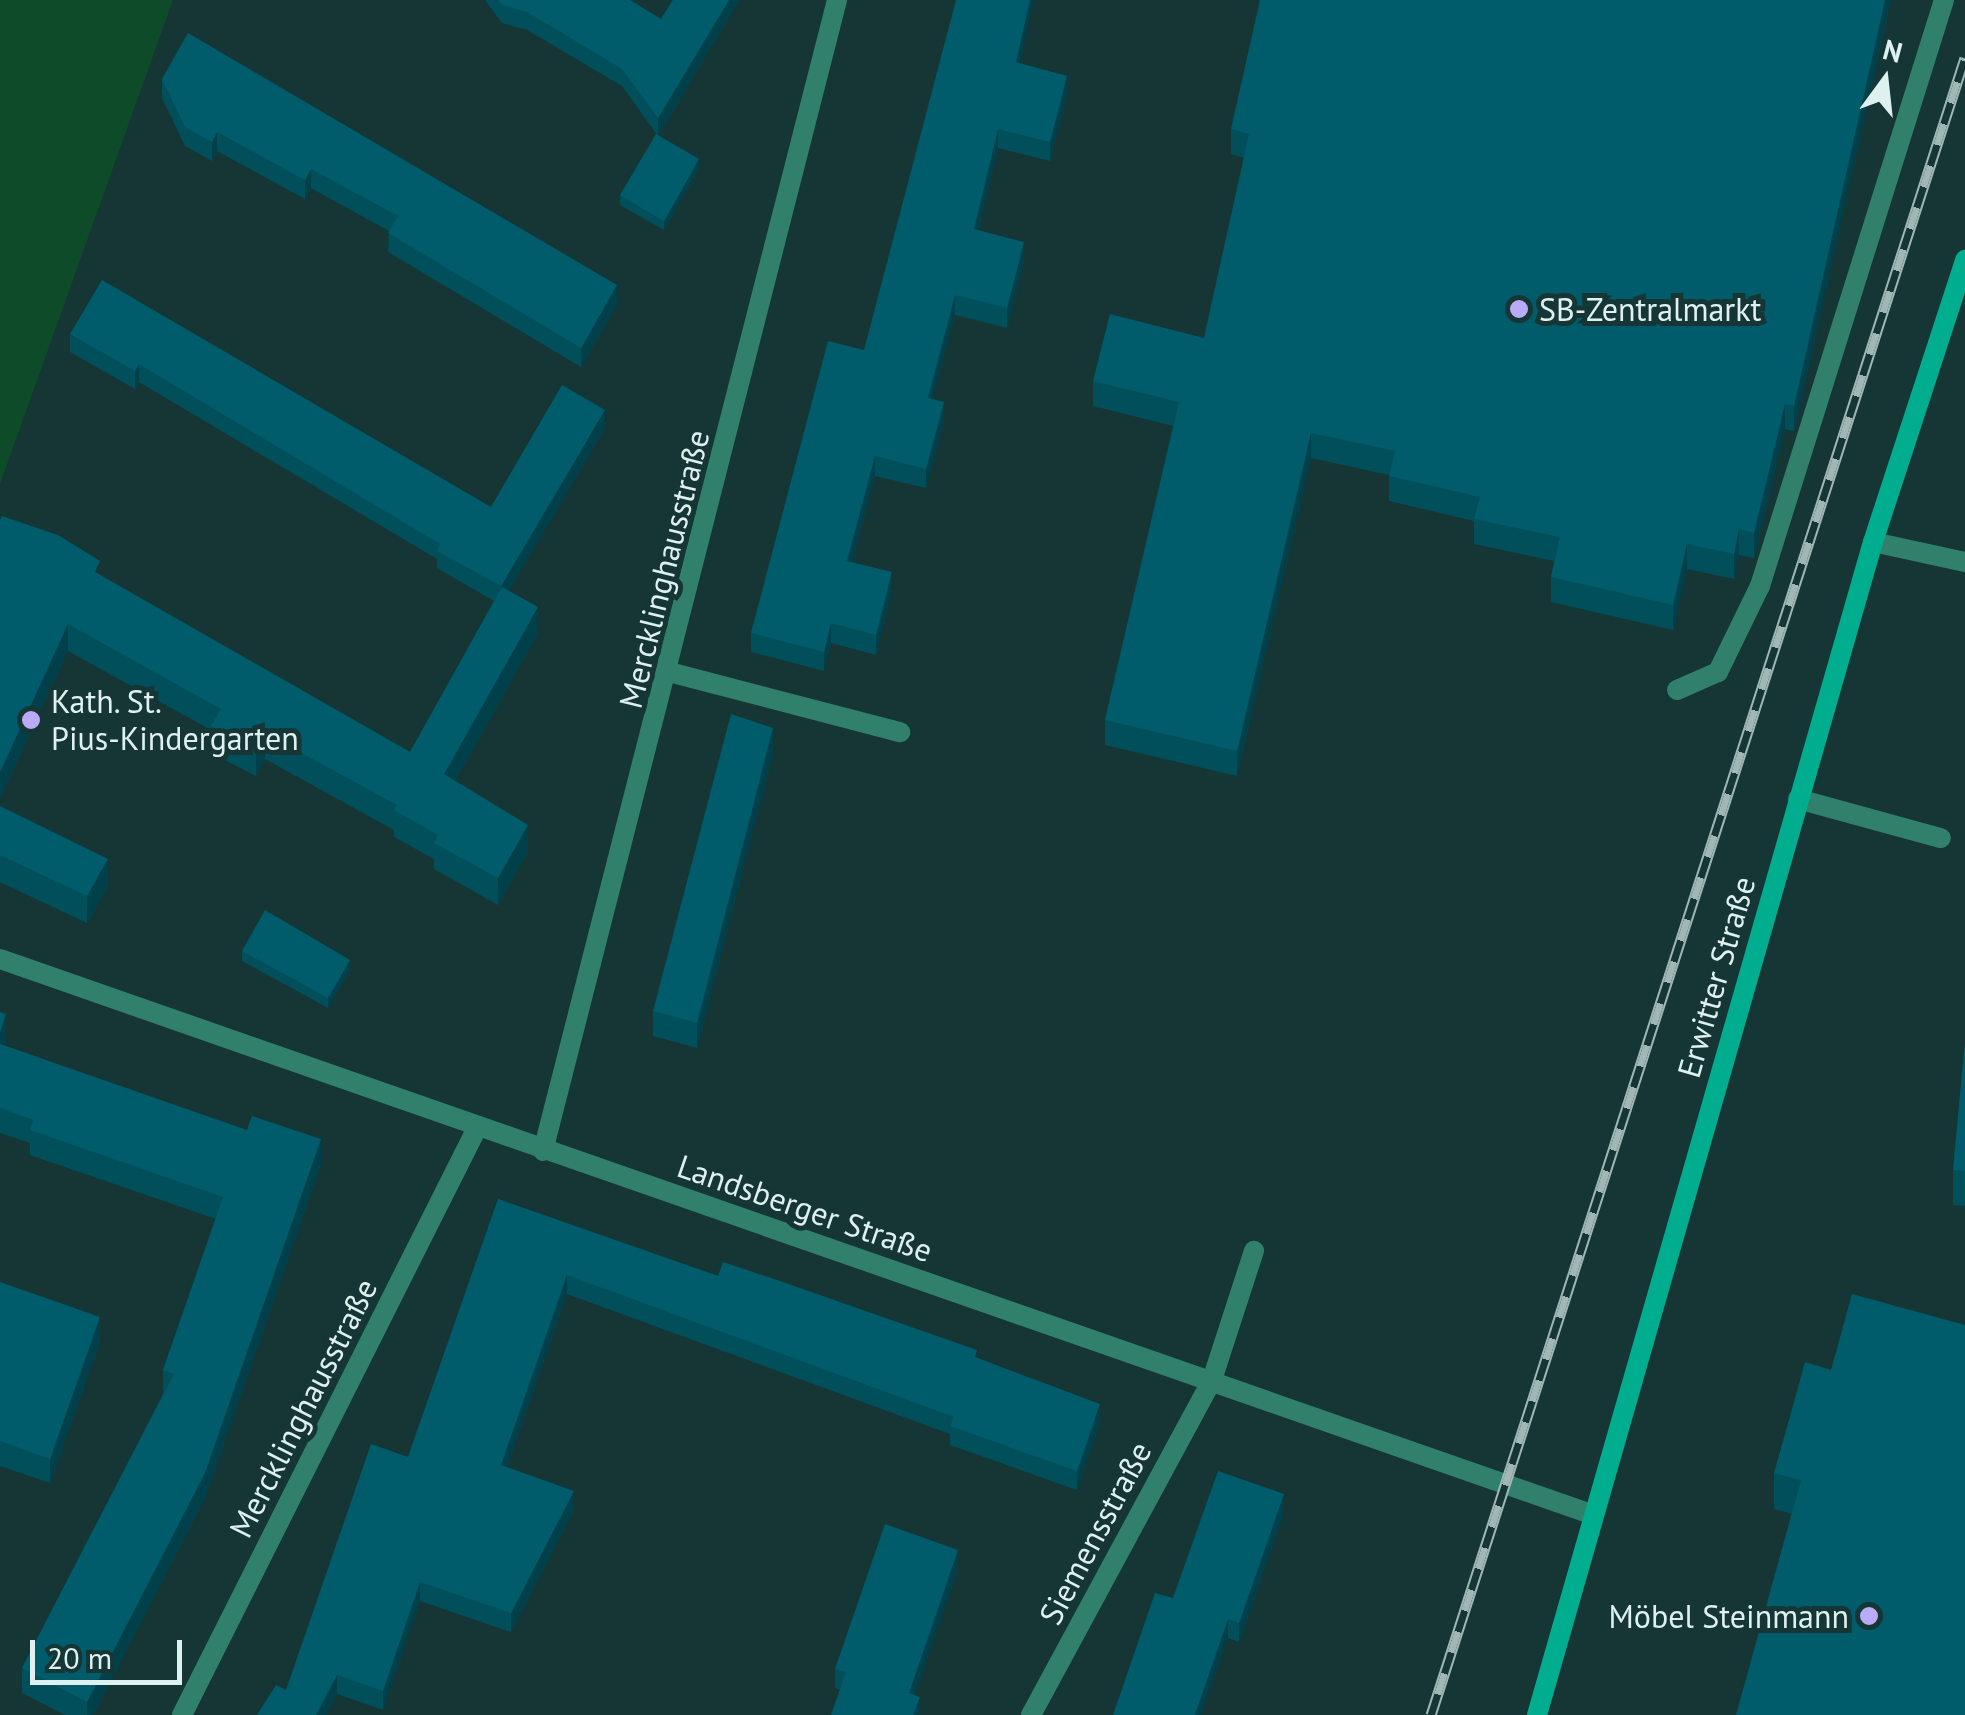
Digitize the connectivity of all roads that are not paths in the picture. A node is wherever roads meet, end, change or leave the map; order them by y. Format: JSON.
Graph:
{"nodes":[{"id":1,"x":837,"y":0,"type":"edge"},
{"id":2,"x":1944,"y":0,"type":"edge"},
{"id":3,"x":1965,"y":260,"type":"edge"},
{"id":4,"x":1873,"y":542,"type":"junction"},
{"id":5,"x":1965,"y":562,"type":"edge"},
{"id":6,"x":670,"y":672,"type":"junction"},
{"id":7,"x":1677,"y":690,"type":"dead end"},
{"id":8,"x":900,"y":732,"type":"dead end"},
{"id":9,"x":1798,"y":799,"type":"junction"},
{"id":10,"x":1941,"y":838,"type":"dead end"},
{"id":11,"x":0,"y":959,"type":"edge"},
{"id":12,"x":478,"y":1128,"type":"junction"},
{"id":13,"x":543,"y":1151,"type":"junction"},
{"id":14,"x":1254,"y":1251,"type":"dead end"},
{"id":15,"x":1212,"y":1380,"type":"junction"},
{"id":16,"x":1591,"y":1514,"type":"junction"},
{"id":17,"x":182,"y":1715,"type":"edge"},
{"id":18,"x":1031,"y":1715,"type":"edge"},
{"id":19,"x":1537,"y":1715,"type":"edge"}],
"edges":[{"from":1,"to":6,"type":"street","name":"Mercklinghausstraße"},
{"from":2,"to":7,"type":"street"},
{"from":3,"to":4,"type":"main road","name":"Erwitter Straße"},
{"from":4,"to":5,"type":"street"},
{"from":4,"to":9,"type":"main road","name":"Erwitter Straße"},
{"from":6,"to":8,"type":"street"},
{"from":6,"to":13,"type":"street","name":"Mercklinghausstraße"},
{"from":9,"to":10,"type":"street"},
{"from":9,"to":16,"type":"main road","name":"Erwitter Straße"},
{"from":11,"to":12,"type":"street","name":"Landsberger Straße"},
{"from":12,"to":13,"type":"street","name":"Landsberger Straße"},
{"from":12,"to":17,"type":"street","name":"Mercklinghausstraße"},
{"from":13,"to":15,"type":"street","name":"Landsberger Straße"},
{"from":14,"to":15,"type":"street","name":"Siemensstraße"},
{"from":15,"to":16,"type":"street","name":"Landsberger Straße"},
{"from":15,"to":18,"type":"street","name":"Siemensstraße"},
{"from":16,"to":19,"type":"main road","name":"Erwitter Straße"}]}
